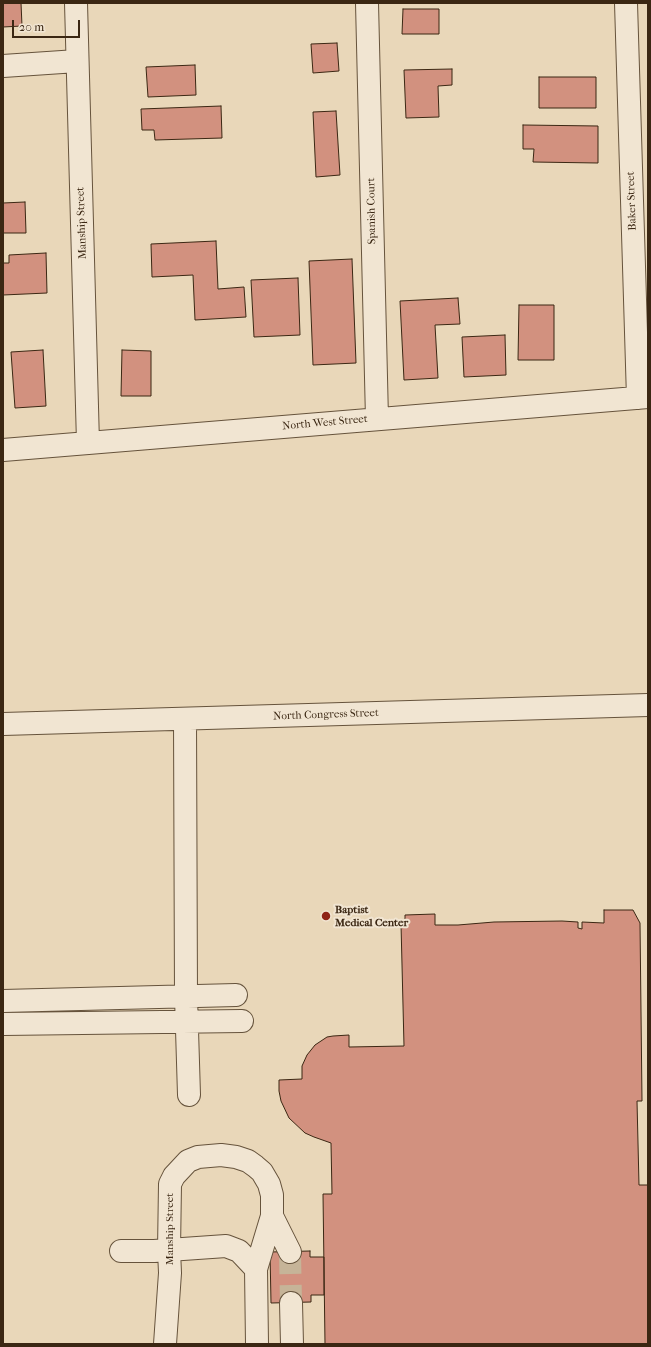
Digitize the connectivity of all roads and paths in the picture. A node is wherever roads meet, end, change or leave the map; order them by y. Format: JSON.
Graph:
{"nodes":[{"id":1,"x":76,"y":3,"type":"edge"},
{"id":2,"x":367,"y":3,"type":"edge"},
{"id":3,"x":626,"y":3,"type":"edge"},
{"id":4,"x":78,"y":61,"type":"junction"},
{"id":5,"x":3,"y":66,"type":"edge"},
{"id":6,"x":643,"y":398,"type":"edge"},
{"id":7,"x":377,"y":419,"type":"junction"},
{"id":8,"x":88,"y":443,"type":"junction"},
{"id":9,"x":3,"y":450,"type":"edge"},
{"id":10,"x":648,"y":705,"type":"edge"},
{"id":11,"x":185,"y":719,"type":"junction"},
{"id":12,"x":3,"y":724,"type":"edge"},
{"id":13,"x":236,"y":995,"type":"dead end"},
{"id":14,"x":186,"y":997,"type":"junction"},
{"id":15,"x":3,"y":1001,"type":"edge"},
{"id":16,"x":186,"y":1022,"type":"junction"},
{"id":17,"x":242,"y":1022,"type":"dead end"},
{"id":18,"x":3,"y":1024,"type":"edge"},
{"id":19,"x":188,"y":1095,"type":"dead end"},
{"id":20,"x":272,"y":1216,"type":"junction"},
{"id":21,"x":169,"y":1250,"type":"junction"},
{"id":22,"x":121,"y":1251,"type":"dead end"},
{"id":23,"x":290,"y":1252,"type":"tunnel mouth"},
{"id":24,"x":256,"y":1269,"type":"junction"},
{"id":25,"x":291,"y":1303,"type":"tunnel mouth"},
{"id":26,"x":166,"y":1344,"type":"edge"},
{"id":27,"x":257,"y":1344,"type":"edge"},
{"id":28,"x":292,"y":1344,"type":"edge"}],
"edges":[{"from":1,"to":4,"type":"street","name":"Manship Street"},
{"from":2,"to":7,"type":"street","name":"Spanish Court"},
{"from":3,"to":6,"type":"street","name":"Baker Street"},
{"from":4,"to":5,"type":"street"},
{"from":4,"to":8,"type":"street","name":"Manship Street"},
{"from":6,"to":7,"type":"street","name":"North West Street"},
{"from":7,"to":8,"type":"street","name":"North West Street"},
{"from":8,"to":9,"type":"street","name":"North West Street"},
{"from":10,"to":11,"type":"street","name":"North Congress Street"},
{"from":11,"to":12,"type":"street","name":"North Congress Street"},
{"from":11,"to":14,"type":"street"},
{"from":13,"to":14,"type":"street"},
{"from":14,"to":15,"type":"street"},
{"from":14,"to":16,"type":"street"},
{"from":16,"to":17,"type":"street"},
{"from":16,"to":18,"type":"street"},
{"from":16,"to":19,"type":"street"},
{"from":20,"to":21,"type":"street","name":"Manship Street"},
{"from":20,"to":23,"type":"street"},
{"from":20,"to":24,"type":"street","name":"Manship Street"},
{"from":21,"to":22,"type":"street"},
{"from":21,"to":24,"type":"street"},
{"from":21,"to":26,"type":"street","name":"Manship Street"},
{"from":24,"to":27,"type":"street","name":"Manship Street"},
{"from":25,"to":28,"type":"street"}]}
